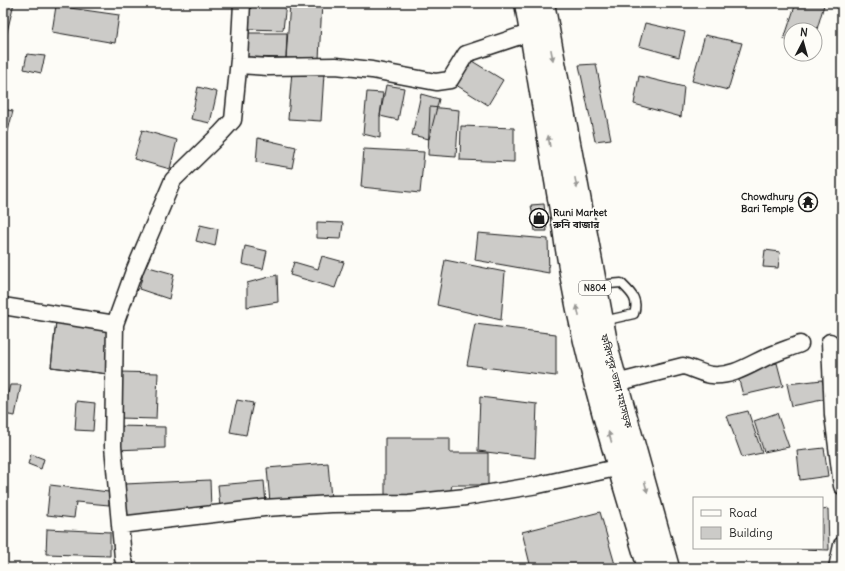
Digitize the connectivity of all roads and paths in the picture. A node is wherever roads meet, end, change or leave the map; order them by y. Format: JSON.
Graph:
{"nodes":[{"id":1,"x":242,"y":3,"type":"edge"},
{"id":2,"x":526,"y":3,"type":"edge"},
{"id":3,"x":543,"y":3,"type":"edge"},
{"id":4,"x":539,"y":29,"type":"junction"},
{"id":5,"x":239,"y":65,"type":"junction"},
{"id":6,"x":590,"y":256,"type":"junction"},
{"id":7,"x":568,"y":260,"type":"junction"},
{"id":8,"x":595,"y":286,"type":"junction"},
{"id":9,"x":3,"y":306,"type":"edge"},
{"id":10,"x":115,"y":324,"type":"junction"},
{"id":11,"x":603,"y":325,"type":"junction"},
{"id":12,"x":583,"y":335,"type":"junction"},
{"id":13,"x":830,"y":342,"type":"dead end"},
{"id":14,"x":800,"y":344,"type":"dead end"},
{"id":15,"x":616,"y":383,"type":"junction"},
{"id":16,"x":629,"y":465,"type":"junction"},
{"id":17,"x":842,"y":486,"type":"edge"},
{"id":18,"x":120,"y":525,"type":"junction"},
{"id":19,"x":842,"y":544,"type":"edge"},
{"id":20,"x":126,"y":568,"type":"edge"},
{"id":21,"x":649,"y":568,"type":"edge"},
{"id":22,"x":668,"y":568,"type":"edge"},
{"id":23,"x":837,"y":568,"type":"edge"}],
"edges":[{"from":1,"to":5,"type":"street"},
{"from":2,"to":4,"type":"highway","name":"ফরিদপুর-ভাঙ্গা মহাসড়ক","number":"N804"},
{"from":3,"to":4,"type":"highway","name":"ফরিদপুর-ভাঙ্গা মহাসড়ক","number":"N804"},
{"from":4,"to":5,"type":"street"},
{"from":4,"to":6,"type":"highway","name":"ফরিদপুর-ভাঙ্গা মহাসড়ক","number":"N804","one_way":true},
{"from":7,"to":4,"type":"highway","name":"ফরিদপুর-ভাঙ্গা মহাসড়ক","number":"N804","one_way":true},
{"from":5,"to":10,"type":"street"},
{"from":6,"to":7,"type":"highway"},
{"from":6,"to":8,"type":"highway","name":"ফরিদপুর-ভাঙ্গা মহাসড়ক","number":"N804"},
{"from":12,"to":7,"type":"highway","name":"ফরিদপুর-ভাঙ্গা মহাসড়ক","number":"N804","one_way":true},
{"from":8,"to":11,"type":"highway","name":"ফরিদপুর-ভাঙ্গা মহাসড়ক","number":"N804"},
{"from":8,"to":11,"type":"lane"},
{"from":9,"to":10,"type":"street"},
{"from":10,"to":18,"type":"street"},
{"from":11,"to":12,"type":"highway"},
{"from":11,"to":15,"type":"highway","name":"ফরিদপুর-ভাঙ্গা মহাসড়ক","number":"N804"},
{"from":16,"to":12,"type":"highway","name":"ফরিদপুর-ভাঙ্গা মহাসড়ক","number":"N804","one_way":true},
{"from":13,"to":17,"type":"street"},
{"from":14,"to":15,"type":"street"},
{"from":15,"to":16,"type":"highway","name":"ফরিদপুর-ভাঙ্গা মহাসড়ক","number":"N804"},
{"from":16,"to":18,"type":"street"},
{"from":16,"to":21,"type":"highway","name":"ফরিদপুর-ভাঙ্গা মহাসড়ক","number":"N804"},
{"from":16,"to":22,"type":"highway","name":"ফরিদপুর-ভাঙ্গা মহাসড়ক","number":"N804","one_way":true},
{"from":18,"to":20,"type":"street"},
{"from":19,"to":23,"type":"street"}]}
